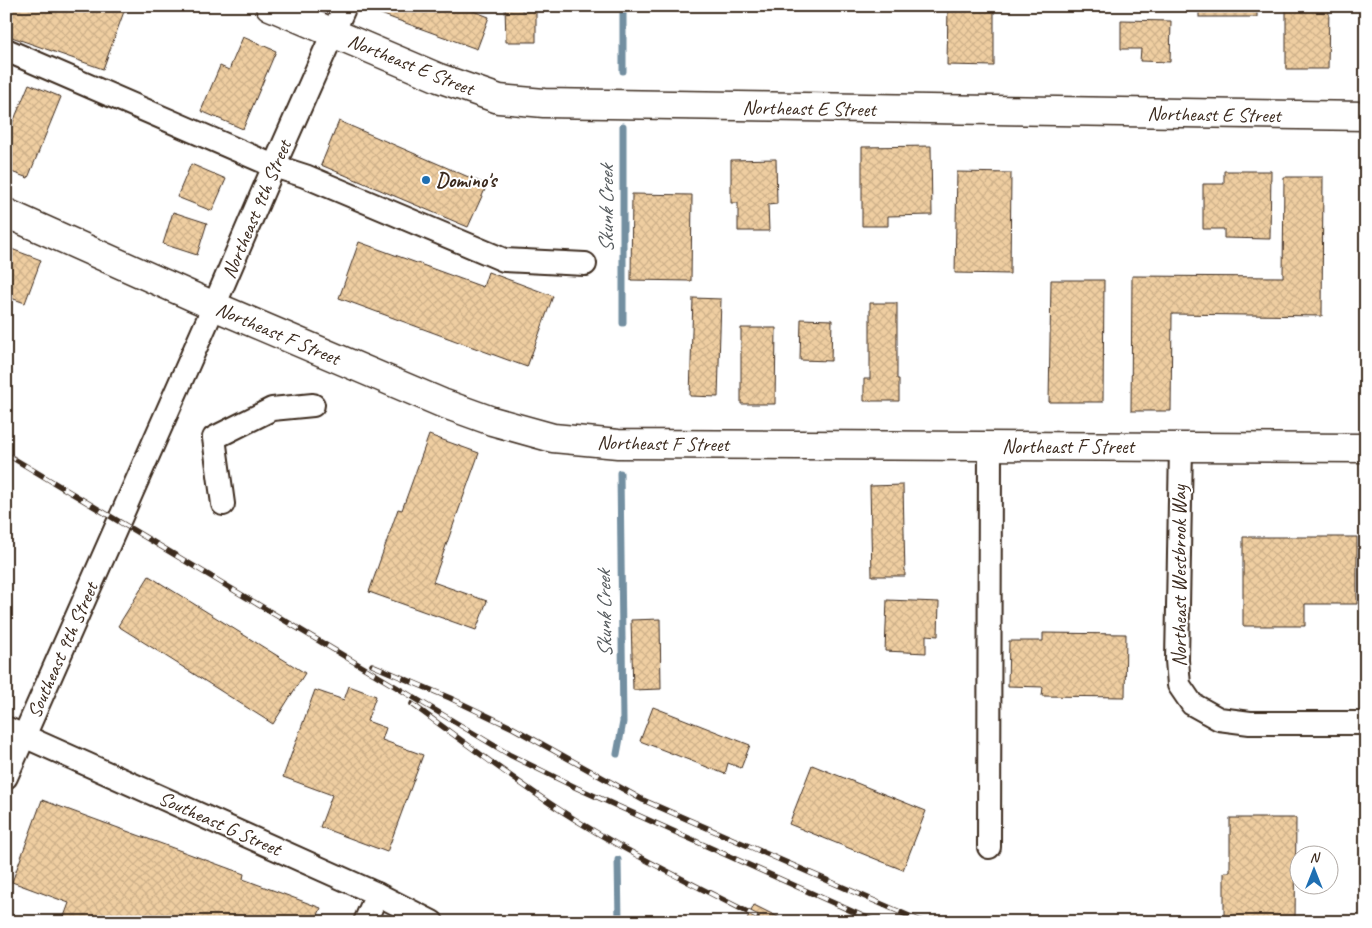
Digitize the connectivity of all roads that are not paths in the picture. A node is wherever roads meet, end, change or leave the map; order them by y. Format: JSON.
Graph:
{"nodes":[{"id":1,"x":270,"y":6,"type":"edge"},
{"id":2,"x":345,"y":6,"type":"edge"},
{"id":3,"x":332,"y":34,"type":"junction"},
{"id":4,"x":6,"y":50,"type":"edge"},
{"id":5,"x":1366,"y":116,"type":"edge"},
{"id":6,"x":274,"y":166,"type":"junction"},
{"id":7,"x":6,"y":213,"type":"edge"},
{"id":8,"x":585,"y":264,"type":"dead end"},
{"id":9,"x":214,"y":306,"type":"junction"},
{"id":10,"x":313,"y":405,"type":"dead end"},
{"id":11,"x":990,"y":446,"type":"junction"},
{"id":12,"x":1180,"y":447,"type":"junction"},
{"id":13,"x":1366,"y":448,"type":"edge"},
{"id":14,"x":223,"y":504,"type":"dead end"},
{"id":15,"x":119,"y":522,"type":"joint"},
{"id":16,"x":1366,"y":724,"type":"edge"},
{"id":17,"x":15,"y":732,"type":"edge"},
{"id":18,"x":6,"y":777,"type":"edge"},
{"id":19,"x":989,"y":847,"type":"dead end"},
{"id":20,"x":377,"y":894,"type":"junction"},
{"id":21,"x":365,"y":922,"type":"edge"},
{"id":22,"x":432,"y":922,"type":"edge"}],
"edges":[{"from":1,"to":3,"type":"main road","name":"Northeast E Street"},
{"from":2,"to":3,"type":"street","name":"Northeast 9th Street"},
{"from":3,"to":5,"type":"main road","name":"Northeast E Street"},
{"from":3,"to":6,"type":"street","name":"Northeast 9th Street"},
{"from":4,"to":6,"type":"street"},
{"from":6,"to":8,"type":"street"},
{"from":6,"to":9,"type":"street","name":"Northeast 9th Street"},
{"from":7,"to":9,"type":"main road","name":"Northeast F Street"},
{"from":9,"to":11,"type":"main road","name":"Northeast F Street"},
{"from":9,"to":15,"type":"street","name":"Northeast 9th Street"},
{"from":10,"to":14,"type":"street"},
{"from":11,"to":12,"type":"main road","name":"Northeast F Street"},
{"from":11,"to":19,"type":"street"},
{"from":12,"to":13,"type":"main road","name":"Northeast F Street"},
{"from":12,"to":16,"type":"street","name":"Northeast Westbrook Way"},
{"from":15,"to":17,"type":"street","name":"Southeast 9th Street"},
{"from":17,"to":18,"type":"street","name":"Southeast 9th Street"},
{"from":17,"to":20,"type":"street","name":"Southeast G Street"},
{"from":20,"to":21,"type":"street"},
{"from":20,"to":22,"type":"street","name":"Southeast G Street"}]}
